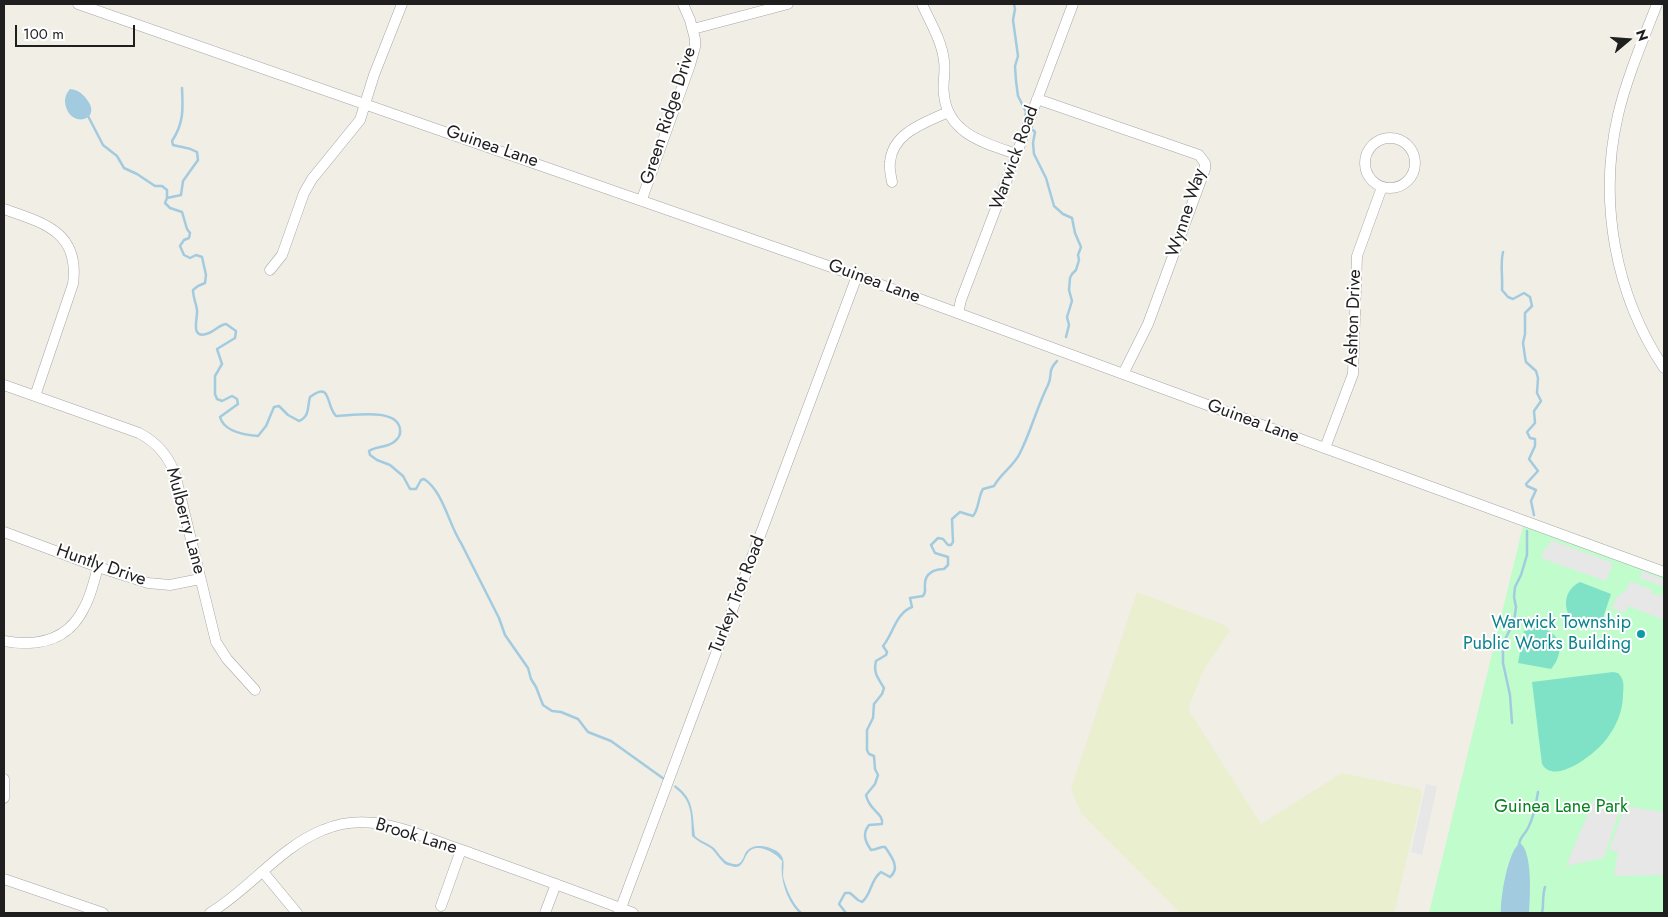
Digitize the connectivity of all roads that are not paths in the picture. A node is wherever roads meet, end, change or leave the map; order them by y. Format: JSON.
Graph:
{"nodes":[{"id":1,"x":78,"y":4,"type":"edge"},
{"id":2,"x":402,"y":4,"type":"edge"},
{"id":3,"x":682,"y":4,"type":"edge"},
{"id":4,"x":788,"y":4,"type":"edge"},
{"id":5,"x":922,"y":4,"type":"edge"},
{"id":6,"x":1073,"y":4,"type":"edge"},
{"id":7,"x":1657,"y":4,"type":"edge"},
{"id":8,"x":693,"y":29,"type":"junction"},
{"id":9,"x":1037,"y":99,"type":"junction"},
{"id":10,"x":365,"y":103,"type":"junction"},
{"id":11,"x":948,"y":112,"type":"junction"},
{"id":12,"x":1016,"y":154,"type":"junction"},
{"id":13,"x":892,"y":182,"type":"dead end"},
{"id":14,"x":1382,"y":187,"type":"junction"},
{"id":15,"x":642,"y":199,"type":"junction"},
{"id":16,"x":4,"y":209,"type":"edge"},
{"id":17,"x":270,"y":270,"type":"dead end"},
{"id":18,"x":858,"y":276,"type":"junction"},
{"id":19,"x":958,"y":313,"type":"junction"},
{"id":20,"x":1664,"y":368,"type":"edge"},
{"id":21,"x":1123,"y":374,"type":"junction"},
{"id":22,"x":4,"y":385,"type":"edge"},
{"id":23,"x":35,"y":396,"type":"junction"},
{"id":24,"x":1325,"y":448,"type":"junction"},
{"id":25,"x":4,"y":532,"type":"edge"},
{"id":26,"x":98,"y":567,"type":"junction"},
{"id":27,"x":1664,"y":572,"type":"edge"},
{"id":28,"x":200,"y":578,"type":"junction"},
{"id":29,"x":4,"y":641,"type":"edge"},
{"id":30,"x":255,"y":690,"type":"dead end"},
{"id":31,"x":4,"y":779,"type":"edge"},
{"id":32,"x":4,"y":798,"type":"edge"},
{"id":33,"x":461,"y":850,"type":"junction"},
{"id":34,"x":263,"y":872,"type":"junction"},
{"id":35,"x":4,"y":879,"type":"edge"},
{"id":36,"x":556,"y":884,"type":"junction"},
{"id":37,"x":441,"y":906,"type":"dead end"},
{"id":38,"x":620,"y":911,"type":"edge"},
{"id":39,"x":103,"y":913,"type":"edge"},
{"id":40,"x":210,"y":913,"type":"edge"},
{"id":41,"x":297,"y":913,"type":"edge"},
{"id":42,"x":545,"y":913,"type":"edge"},
{"id":43,"x":633,"y":913,"type":"edge"}],
"edges":[{"from":1,"to":10,"type":"street","name":"Guinea Lane"},
{"from":2,"to":10,"type":"street"},
{"from":3,"to":8,"type":"street","name":"Green Ridge Drive"},
{"from":4,"to":8,"type":"street"},
{"from":5,"to":11,"type":"street"},
{"from":6,"to":9,"type":"street","name":"Warwick Road"},
{"from":7,"to":20,"type":"street"},
{"from":8,"to":15,"type":"street","name":"Green Ridge Drive"},
{"from":9,"to":12,"type":"street","name":"Warwick Road"},
{"from":9,"to":21,"type":"street","name":"Wynne Way"},
{"from":10,"to":15,"type":"street","name":"Guinea Lane"},
{"from":10,"to":17,"type":"street"},
{"from":11,"to":12,"type":"street"},
{"from":11,"to":13,"type":"street"},
{"from":12,"to":19,"type":"street","name":"Warwick Road"},
{"from":14,"to":14,"type":"street"},
{"from":14,"to":24,"type":"street","name":"Ashton Drive"},
{"from":15,"to":18,"type":"street","name":"Guinea Lane"},
{"from":16,"to":23,"type":"street"},
{"from":18,"to":19,"type":"street","name":"Guinea Lane"},
{"from":18,"to":38,"type":"street","name":"Turkey Trot Road"},
{"from":19,"to":21,"type":"street","name":"Guinea Lane"},
{"from":21,"to":24,"type":"street","name":"Guinea Lane"},
{"from":22,"to":23,"type":"street","name":"Mulberry Lane"},
{"from":23,"to":28,"type":"street","name":"Mulberry Lane"},
{"from":24,"to":27,"type":"street","name":"Guinea Lane"},
{"from":25,"to":26,"type":"street","name":"Huntly Drive"},
{"from":26,"to":28,"type":"street","name":"Huntly Drive"},
{"from":26,"to":29,"type":"street"},
{"from":28,"to":30,"type":"street","name":"Mulberry Lane"},
{"from":31,"to":32,"type":"street"},
{"from":33,"to":34,"type":"street","name":"Brook Lane"},
{"from":33,"to":36,"type":"street","name":"Brook Lane"},
{"from":33,"to":37,"type":"street"},
{"from":34,"to":40,"type":"street","name":"Brook Lane"},
{"from":34,"to":41,"type":"street"},
{"from":35,"to":39,"type":"street"},
{"from":36,"to":38,"type":"street","name":"Brook Lane"},
{"from":36,"to":42,"type":"street"},
{"from":38,"to":43,"type":"street","name":"Brook Lane"}]}
